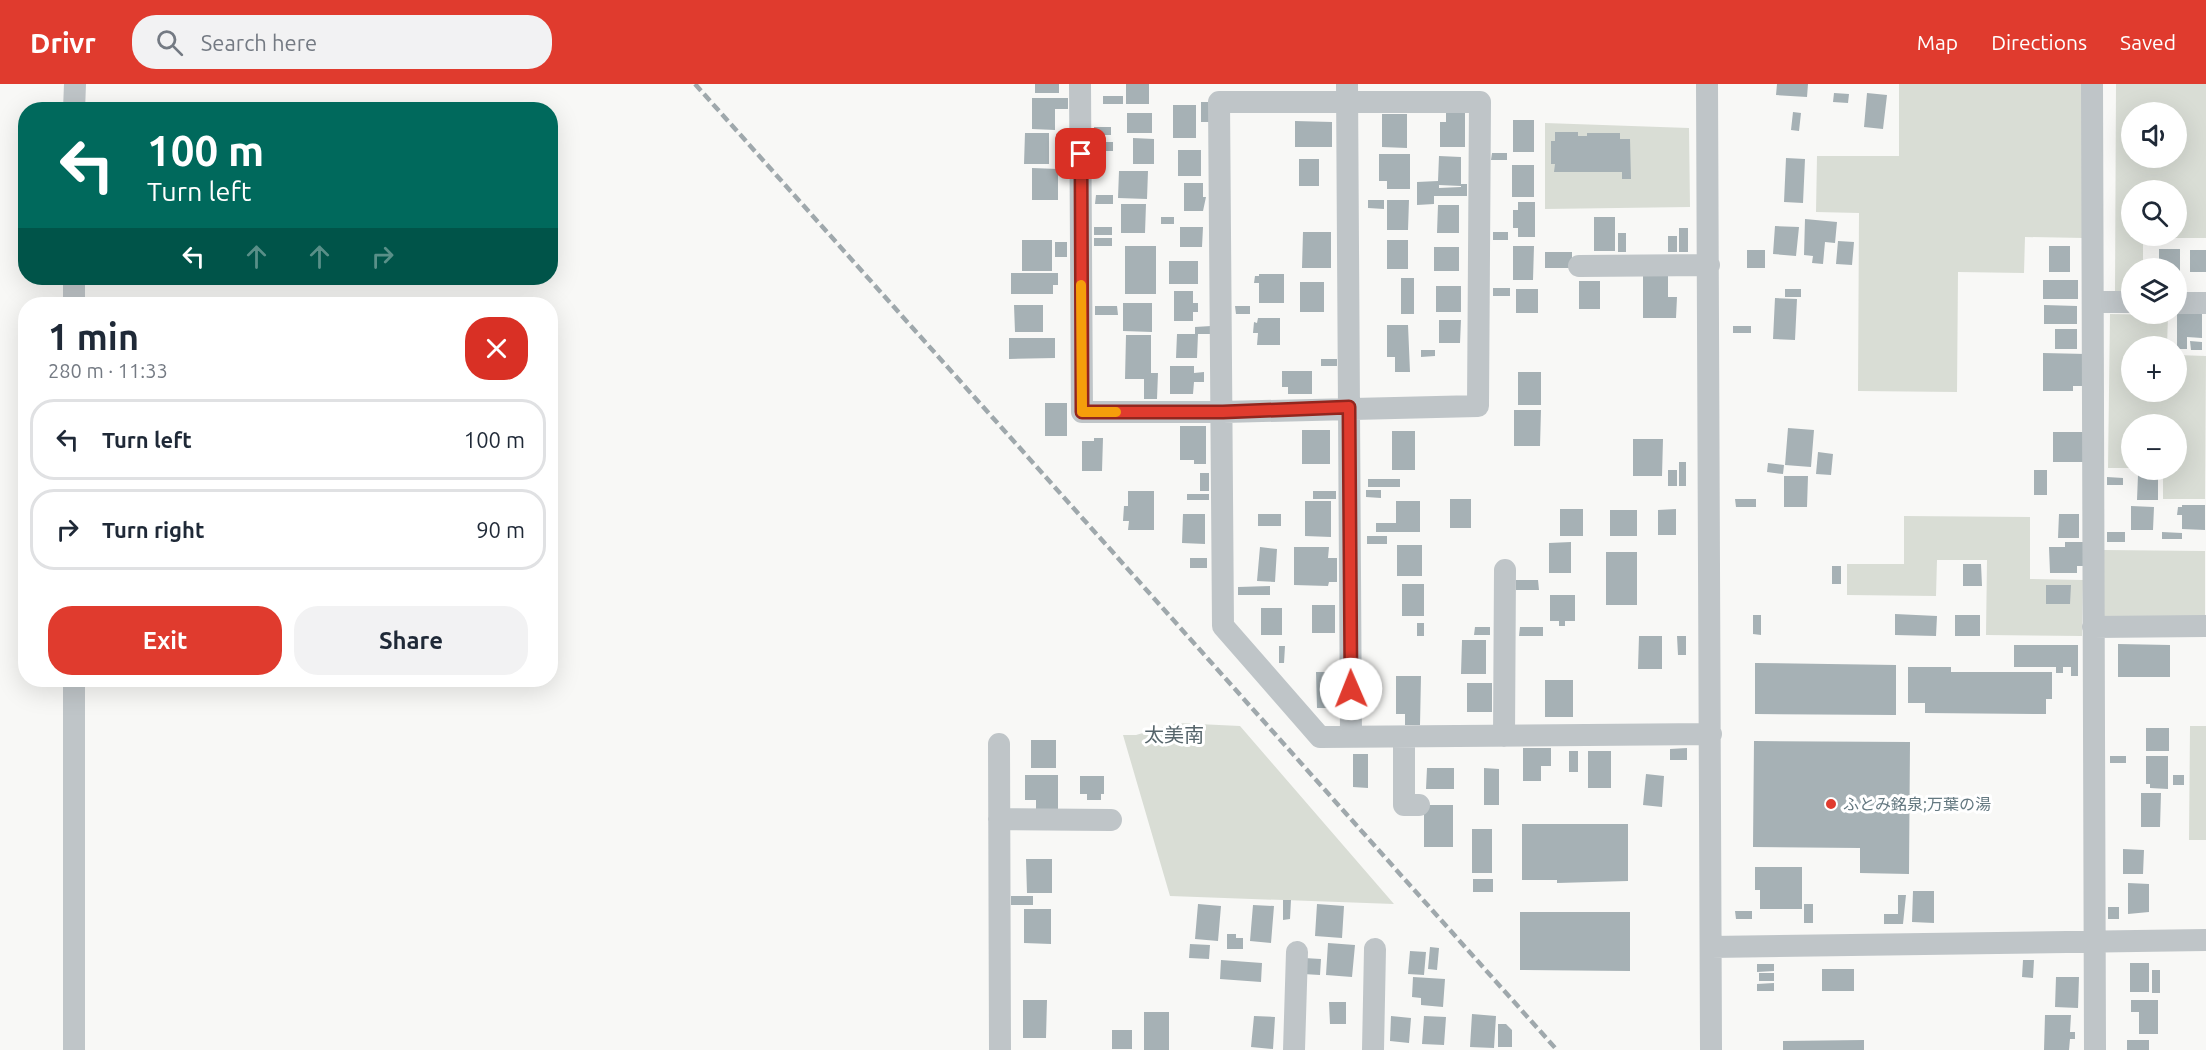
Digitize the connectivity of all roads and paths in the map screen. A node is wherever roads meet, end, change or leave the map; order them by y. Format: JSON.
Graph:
{"nodes":[{"id":1,"x":75,"y":84,"type":"edge"},
{"id":2,"x":1080,"y":84,"type":"edge"},
{"id":3,"x":1707,"y":84,"type":"edge"},
{"id":4,"x":2092,"y":84,"type":"edge"},
{"id":5,"x":1268,"y":93,"type":"edge"},
{"id":6,"x":1347,"y":93,"type":"edge"},
{"id":7,"x":75,"y":102,"type":"edge"},
{"id":8,"x":1709,"y":265,"type":"junction"},
{"id":9,"x":1579,"y":266,"type":"dead end"},
{"id":10,"x":2093,"y":302,"type":"junction"},
{"id":11,"x":2121,"y":302,"type":"edge"},
{"id":12,"x":2187,"y":303,"type":"edge"},
{"id":13,"x":2206,"y":303,"type":"edge"},
{"id":14,"x":1349,"y":407,"type":"junction"},
{"id":15,"x":1223,"y":412,"type":"junction"},
{"id":16,"x":1505,"y":570,"type":"dead end"},
{"id":17,"x":2206,"y":626,"type":"edge"},
{"id":18,"x":2093,"y":627,"type":"junction"},
{"id":19,"x":74,"y":687,"type":"edge"},
{"id":20,"x":1711,"y":734,"type":"junction"},
{"id":21,"x":1351,"y":736,"type":"junction"},
{"id":22,"x":1504,"y":736,"type":"junction"},
{"id":23,"x":1404,"y":737,"type":"junction"},
{"id":24,"x":999,"y":744,"type":"dead end"},
{"id":25,"x":1419,"y":805,"type":"dead end"},
{"id":26,"x":999,"y":819,"type":"junction"},
{"id":27,"x":1111,"y":820,"type":"dead end"},
{"id":28,"x":2206,"y":940,"type":"edge"},
{"id":29,"x":2095,"y":943,"type":"junction"},
{"id":30,"x":1711,"y":947,"type":"junction"},
{"id":31,"x":1376,"y":949,"type":"dead end"},
{"id":32,"x":1297,"y":952,"type":"dead end"},
{"id":33,"x":1711,"y":971,"type":"junction"},
{"id":34,"x":74,"y":1050,"type":"edge"},
{"id":35,"x":1000,"y":1050,"type":"edge"},
{"id":36,"x":1294,"y":1050,"type":"edge"},
{"id":37,"x":1374,"y":1050,"type":"edge"},
{"id":38,"x":1695,"y":1050,"type":"edge"},
{"id":39,"x":1711,"y":1050,"type":"edge"},
{"id":40,"x":2095,"y":1050,"type":"edge"}],
"edges":[{"from":1,"to":7,"type":"street"},
{"from":2,"to":15,"type":"street"},
{"from":3,"to":8,"type":"street"},
{"from":4,"to":10,"type":"street"},
{"from":5,"to":6,"type":"street"},
{"from":5,"to":15,"type":"street"},
{"from":6,"to":14,"type":"street"},
{"from":6,"to":14,"type":"street"},
{"from":8,"to":9,"type":"street"},
{"from":8,"to":20,"type":"street"},
{"from":10,"to":11,"type":"street"},
{"from":10,"to":18,"type":"street"},
{"from":12,"to":13,"type":"street"},
{"from":14,"to":15,"type":"street"},
{"from":14,"to":21,"type":"street"},
{"from":15,"to":21,"type":"street"},
{"from":16,"to":22,"type":"street"},
{"from":17,"to":18,"type":"street"},
{"from":18,"to":29,"type":"street"},
{"from":19,"to":34,"type":"street"},
{"from":20,"to":22,"type":"street"},
{"from":20,"to":30,"type":"street"},
{"from":21,"to":23,"type":"street"},
{"from":22,"to":23,"type":"street"},
{"from":23,"to":25,"type":"street"},
{"from":24,"to":26,"type":"street"},
{"from":26,"to":27,"type":"street"},
{"from":26,"to":35,"type":"street"},
{"from":28,"to":29,"type":"street"},
{"from":29,"to":30,"type":"street"},
{"from":29,"to":40,"type":"street"},
{"from":30,"to":33,"type":"street"},
{"from":31,"to":37,"type":"street"},
{"from":32,"to":36,"type":"street"},
{"from":33,"to":38,"type":"street"},
{"from":33,"to":39,"type":"street"}]}
